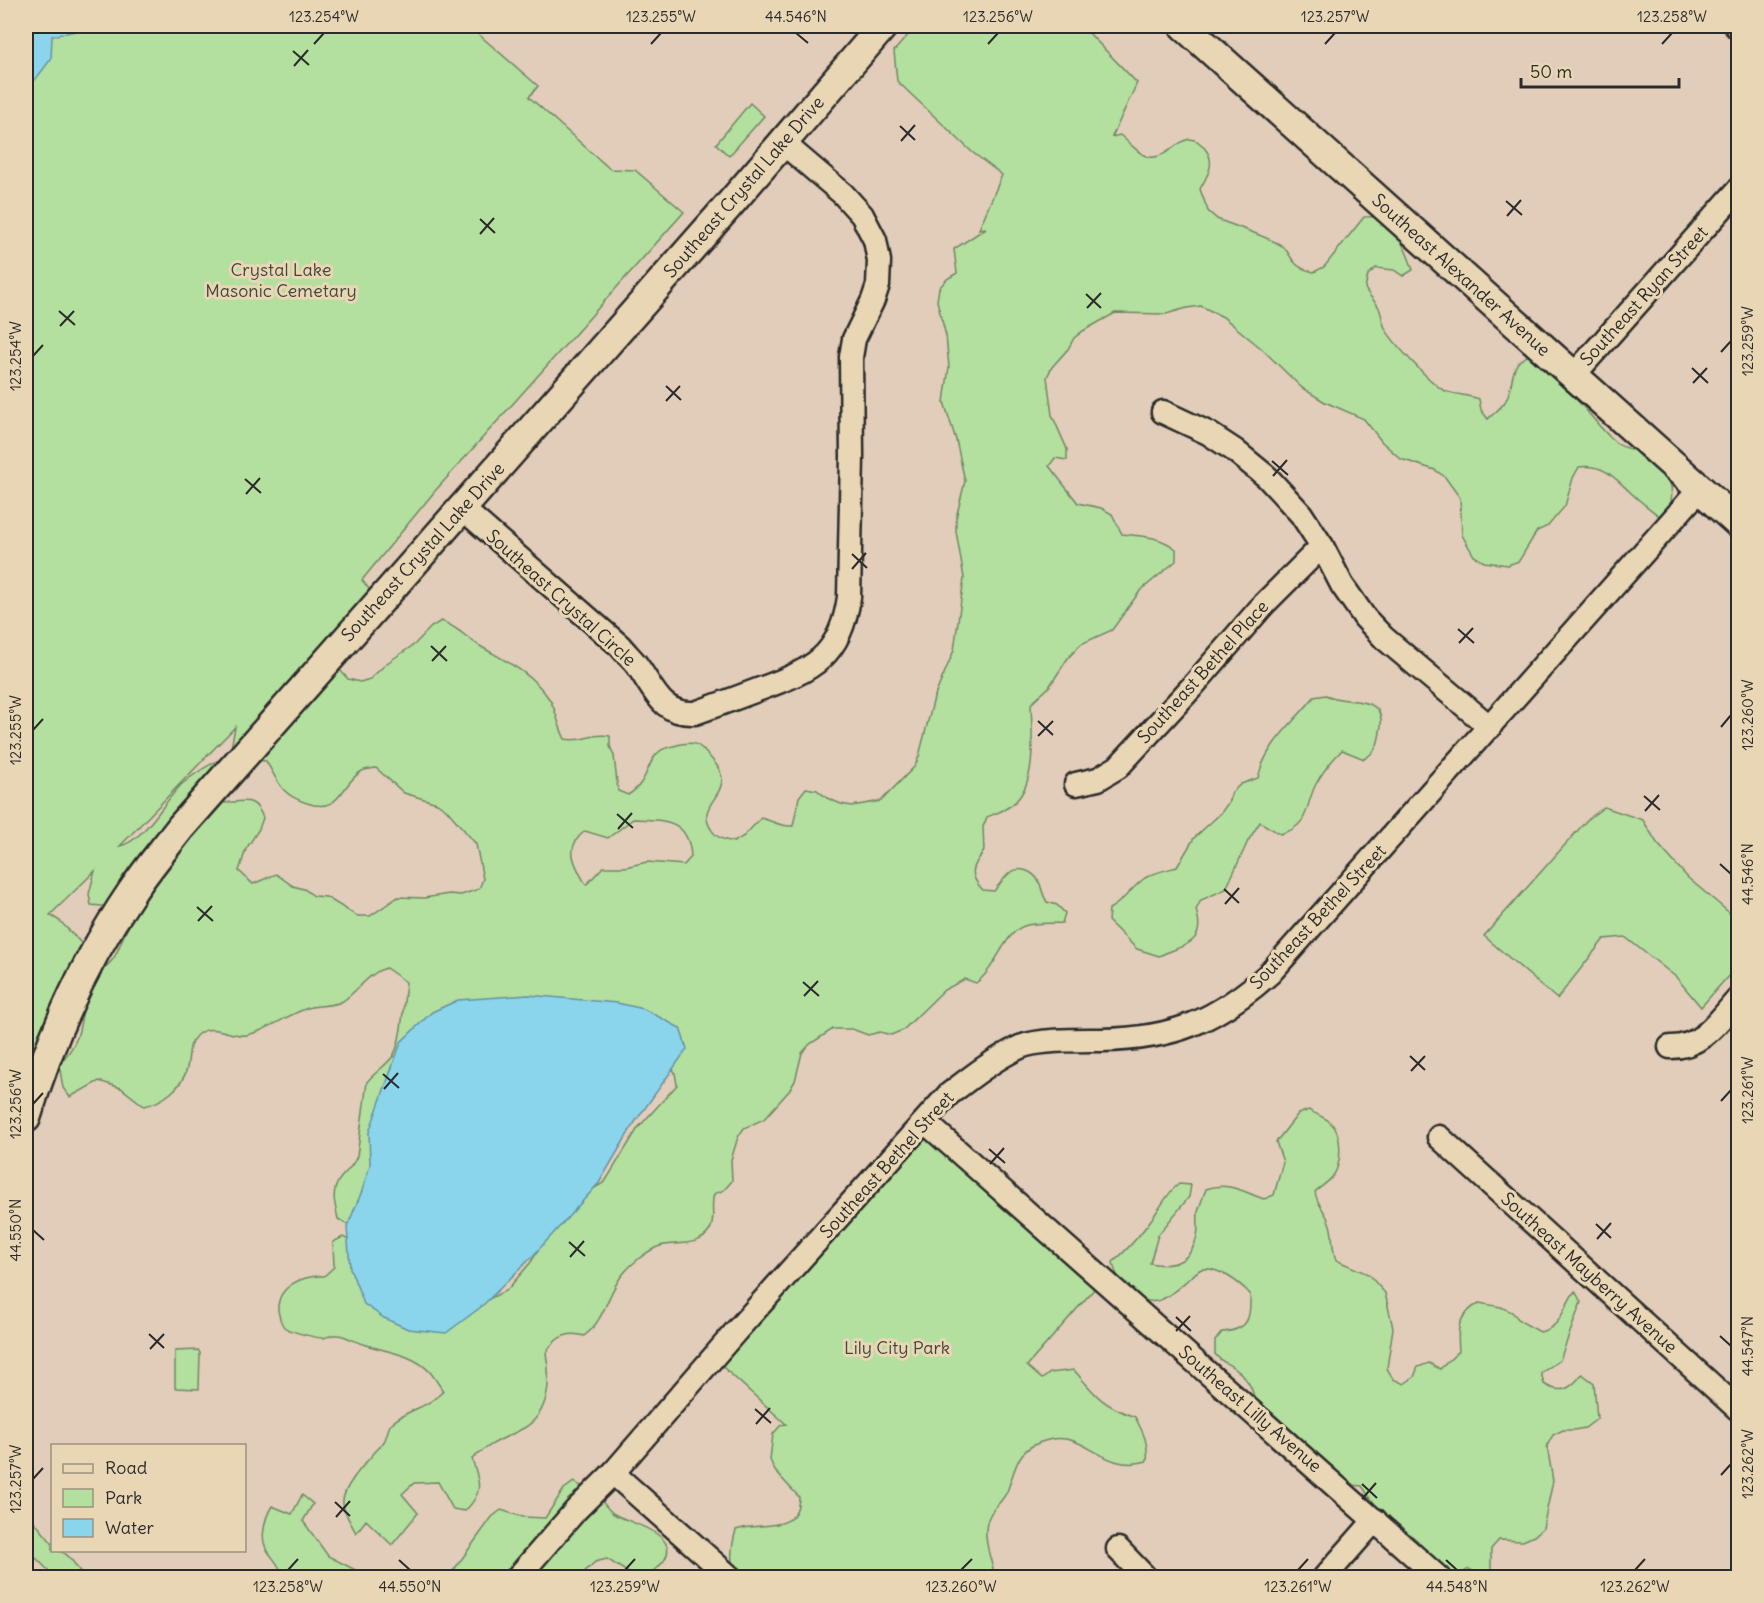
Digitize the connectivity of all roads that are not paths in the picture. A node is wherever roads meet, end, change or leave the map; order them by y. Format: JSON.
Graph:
{"nodes":[{"id":1,"x":883,"y":26,"type":"edge"},
{"id":2,"x":1184,"y":26,"type":"edge"},
{"id":3,"x":783,"y":143,"type":"junction"},
{"id":4,"x":1738,"y":190,"type":"edge"},
{"id":5,"x":1573,"y":376,"type":"junction"},
{"id":6,"x":1163,"y":412,"type":"dead end"},
{"id":7,"x":1700,"y":489,"type":"junction"},
{"id":8,"x":463,"y":509,"type":"junction"},
{"id":9,"x":1738,"y":523,"type":"edge"},
{"id":10,"x":1322,"y":546,"type":"junction"},
{"id":11,"x":1490,"y":728,"type":"junction"},
{"id":12,"x":1076,"y":784,"type":"dead end"},
{"id":13,"x":1738,"y":999,"type":"edge"},
{"id":14,"x":1670,"y":1047,"type":"dead end"},
{"id":15,"x":26,"y":1118,"type":"edge"},
{"id":16,"x":925,"y":1122,"type":"junction"},
{"id":17,"x":1439,"y":1137,"type":"dead end"},
{"id":18,"x":1738,"y":1409,"type":"edge"},
{"id":19,"x":613,"y":1473,"type":"junction"},
{"id":20,"x":1375,"y":1520,"type":"junction"},
{"id":21,"x":1118,"y":1549,"type":"dead end"},
{"id":22,"x":517,"y":1578,"type":"edge"},
{"id":23,"x":731,"y":1578,"type":"edge"},
{"id":24,"x":1146,"y":1578,"type":"edge"},
{"id":25,"x":1324,"y":1578,"type":"edge"},
{"id":26,"x":1439,"y":1578,"type":"edge"}],
"edges":[{"from":1,"to":3,"type":"street","name":"Southeast Crystal Lake Drive"},
{"from":2,"to":5,"type":"street","name":"Southeast Alexander Avenue"},
{"from":3,"to":8,"type":"street","name":"Southeast Crystal Lake Drive"},
{"from":3,"to":8,"type":"street","name":"Southeast Crystal Circle"},
{"from":4,"to":5,"type":"street","name":"Southeast Ryan Street"},
{"from":5,"to":7,"type":"street","name":"Southeast Alexander Avenue"},
{"from":6,"to":10,"type":"street"},
{"from":7,"to":9,"type":"street","name":"Southeast Alexander Avenue"},
{"from":7,"to":11,"type":"street","name":"Southeast Bethel Street"},
{"from":8,"to":15,"type":"street","name":"Southeast Crystal Lake Drive"},
{"from":10,"to":11,"type":"street"},
{"from":10,"to":12,"type":"street","name":"Southeast Bethel Place"},
{"from":11,"to":16,"type":"street","name":"Southeast Bethel Street"},
{"from":13,"to":14,"type":"street"},
{"from":16,"to":19,"type":"street","name":"Southeast Bethel Street"},
{"from":16,"to":20,"type":"street","name":"Southeast Lilly Avenue"},
{"from":17,"to":18,"type":"street","name":"Southeast Mayberry Avenue"},
{"from":19,"to":22,"type":"street","name":"Southeast Bethel Street"},
{"from":19,"to":23,"type":"street"},
{"from":20,"to":25,"type":"street"},
{"from":20,"to":26,"type":"street","name":"Southeast Lilly Avenue"},
{"from":21,"to":24,"type":"street"}]}
